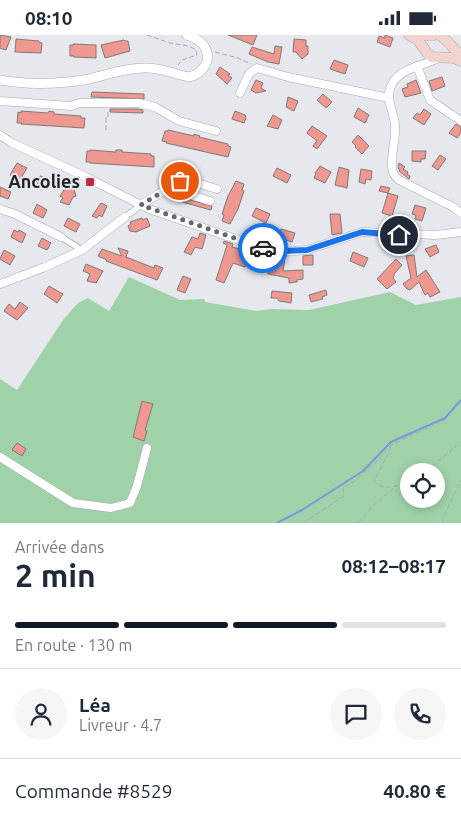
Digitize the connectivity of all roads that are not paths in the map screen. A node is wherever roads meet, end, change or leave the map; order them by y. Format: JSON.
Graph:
{"nodes":[{"id":1,"x":187,"y":35,"type":"edge"},
{"id":2,"x":409,"y":35,"type":"edge"},
{"id":3,"x":425,"y":35,"type":"edge"},
{"id":4,"x":433,"y":35,"type":"edge"},
{"id":5,"x":438,"y":35,"type":"edge"},
{"id":6,"x":448,"y":44,"type":"junction"},
{"id":7,"x":425,"y":50,"type":"junction"},
{"id":8,"x":461,"y":55,"type":"edge"},
{"id":9,"x":440,"y":58,"type":"junction"},
{"id":10,"x":461,"y":61,"type":"edge"},
{"id":11,"x":417,"y":66,"type":"junction"},
{"id":12,"x":0,"y":80,"type":"edge"},
{"id":13,"x":240,"y":93,"type":"dead end"},
{"id":14,"x":389,"y":98,"type":"junction"},
{"id":15,"x":0,"y":101,"type":"edge"},
{"id":16,"x":461,"y":121,"type":"edge"},
{"id":17,"x":216,"y":131,"type":"dead end"},
{"id":18,"x":0,"y":135,"type":"edge"},
{"id":19,"x":168,"y":188,"type":"junction"},
{"id":20,"x":217,"y":189,"type":"dead end"},
{"id":21,"x":210,"y":201,"type":"dead end"},
{"id":22,"x":141,"y":205,"type":"junction"},
{"id":23,"x":0,"y":209,"type":"edge"},
{"id":24,"x":461,"y":213,"type":"edge"},
{"id":25,"x":125,"y":217,"type":"joint"},
{"id":26,"x":461,"y":232,"type":"edge"},
{"id":27,"x":61,"y":237,"type":"joint"},
{"id":28,"x":82,"y":250,"type":"junction"},
{"id":29,"x":0,"y":284,"type":"edge"},
{"id":30,"x":147,"y":448,"type":"dead end"},
{"id":31,"x":0,"y":457,"type":"edge"}],
"edges":[{"from":1,"to":12,"type":"street"},
{"from":2,"to":7,"type":"main road"},
{"from":3,"to":4,"type":"main road"},
{"from":4,"to":7,"type":"main road"},
{"from":5,"to":6,"type":"main road"},
{"from":6,"to":8,"type":"main road"},
{"from":6,"to":9,"type":"main road"},
{"from":7,"to":9,"type":"main road"},
{"from":7,"to":11,"type":"street"},
{"from":9,"to":10,"type":"main road"},
{"from":9,"to":11,"type":"street"},
{"from":11,"to":14,"type":"street"},
{"from":11,"to":16,"type":"street"},
{"from":13,"to":14,"type":"street"},
{"from":14,"to":24,"type":"street"},
{"from":15,"to":17,"type":"street"},
{"from":18,"to":22,"type":"street"},
{"from":19,"to":20,"type":"street"},
{"from":19,"to":21,"type":"street"},
{"from":19,"to":22,"type":"street"},
{"from":22,"to":25,"type":"street"},
{"from":22,"to":26,"type":"street"},
{"from":23,"to":27,"type":"street"},
{"from":25,"to":28,"type":"street"},
{"from":27,"to":28,"type":"street"},
{"from":28,"to":29,"type":"street"},
{"from":30,"to":31,"type":"street"}]}
